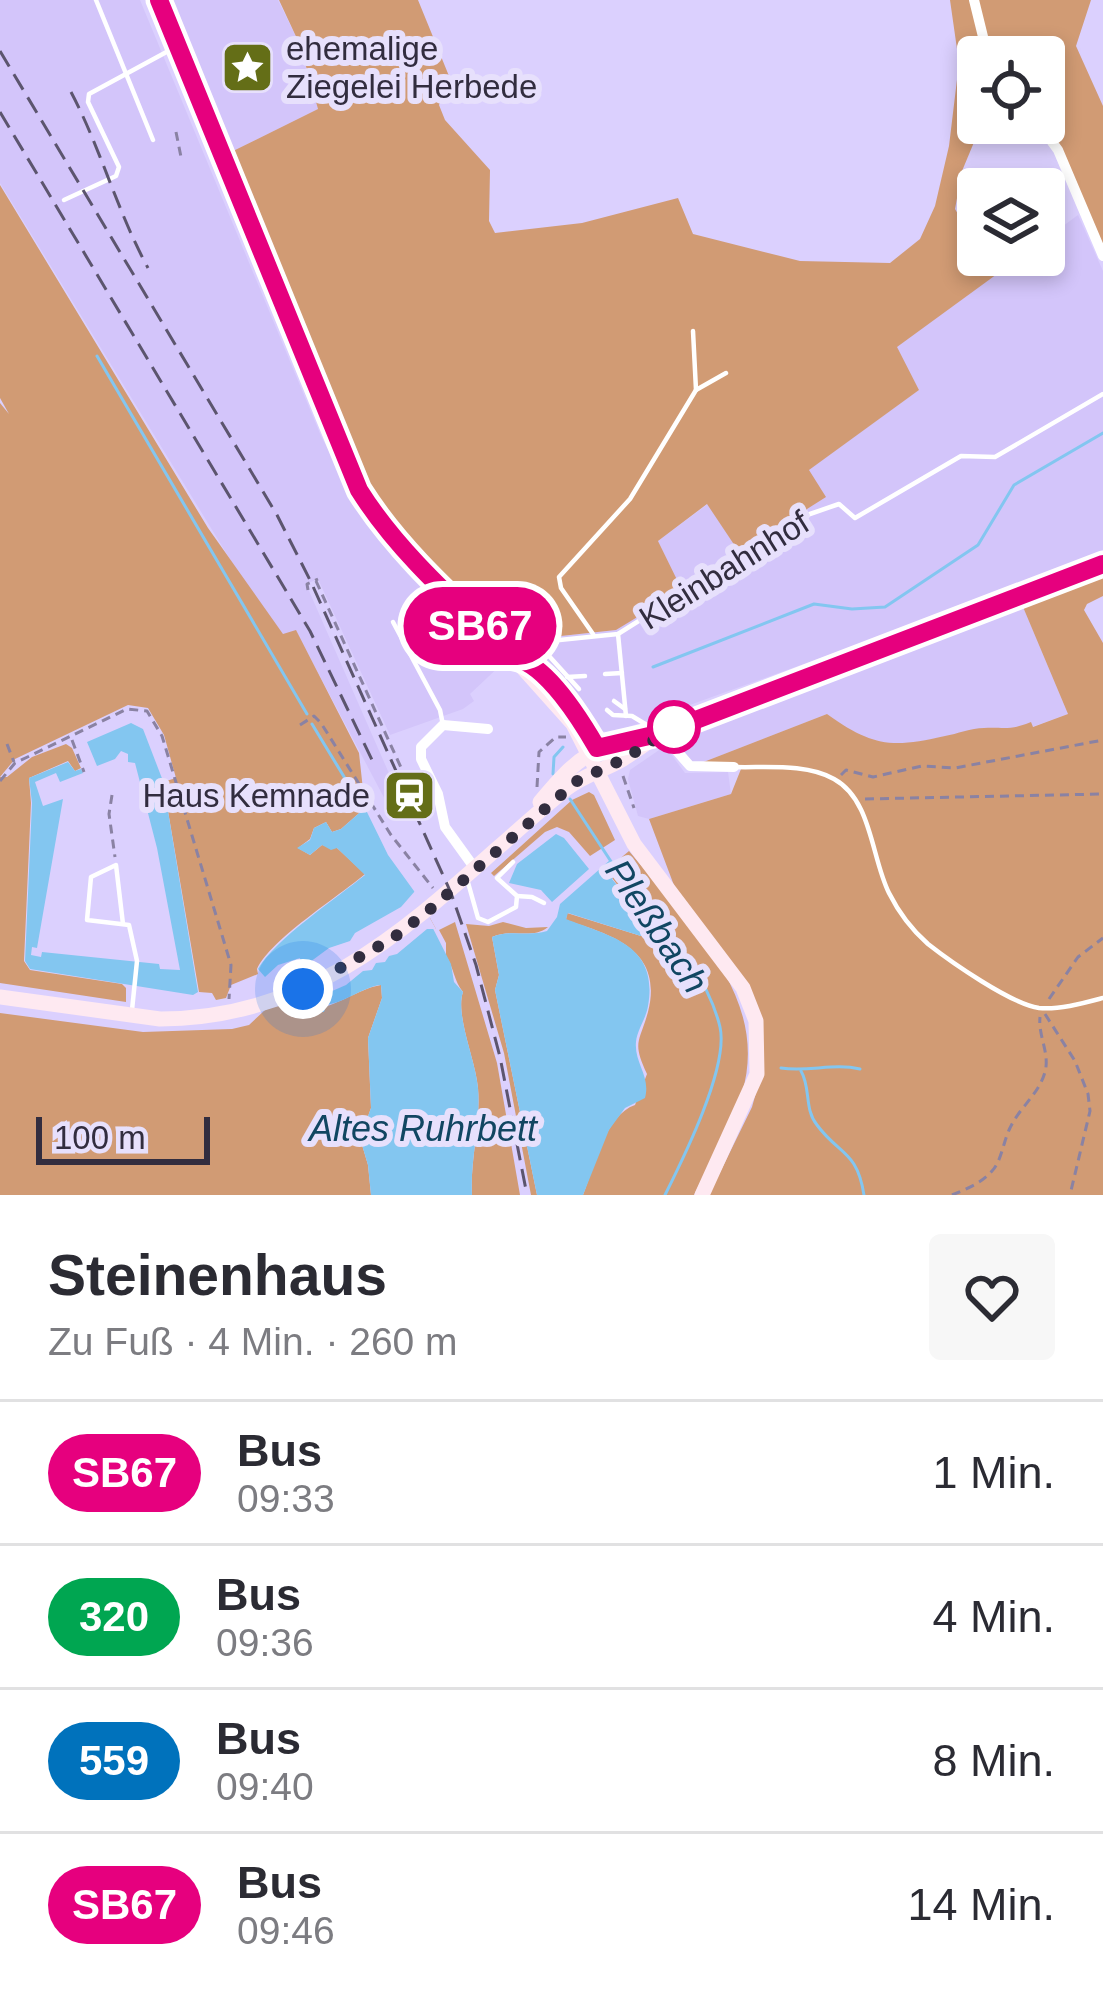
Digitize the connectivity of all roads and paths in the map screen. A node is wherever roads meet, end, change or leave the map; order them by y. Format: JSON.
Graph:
{"nodes":[{"id":1,"x":96,"y":0,"type":"edge"},
{"id":2,"x":159,"y":0,"type":"edge"},
{"id":3,"x":974,"y":0,"type":"edge"},
{"id":4,"x":983,"y":36,"type":"edge"},
{"id":5,"x":177,"y":46,"type":"junction"},
{"id":6,"x":125,"y":74,"type":"junction"},
{"id":7,"x":93,"y":79,"type":"dead end"},
{"id":8,"x":99,"y":89,"type":"junction"},
{"id":9,"x":176,"y":132,"type":"dead end"},
{"id":10,"x":153,"y":140,"type":"dead end"},
{"id":11,"x":1054,"y":144,"type":"edge"},
{"id":12,"x":181,"y":157,"type":"dead end"},
{"id":13,"x":64,"y":200,"type":"dead end"},
{"id":14,"x":1103,"y":256,"type":"edge"},
{"id":15,"x":693,"y":331,"type":"dead end"},
{"id":16,"x":726,"y":373,"type":"dead end"},
{"id":17,"x":696,"y":390,"type":"junction"},
{"id":18,"x":1103,"y":394,"type":"edge"},
{"id":19,"x":1103,"y":563,"type":"edge"},
{"id":20,"x":308,"y":590,"type":"dead end"},
{"id":21,"x":393,"y":622,"type":"dead end"},
{"id":22,"x":618,"y":634,"type":"junction"},
{"id":23,"x":595,"y":636,"type":"junction"},
{"id":24,"x":539,"y":645,"type":"junction"},
{"id":25,"x":514,"y":658,"type":"junction"},
{"id":26,"x":622,"y":673,"type":"junction"},
{"id":27,"x":605,"y":674,"type":"dead end"},
{"id":28,"x":567,"y":677,"type":"junction"},
{"id":29,"x":583,"y":678,"type":"dead end"},
{"id":30,"x":579,"y":688,"type":"dead end"},
{"id":31,"x":614,"y":701,"type":"dead end"},
{"id":32,"x":607,"y":710,"type":"dead end"},
{"id":33,"x":628,"y":714,"type":"junction"},
{"id":34,"x":300,"y":725,"type":"dead end"},
{"id":35,"x":443,"y":725,"type":"junction"},
{"id":36,"x":488,"y":729,"type":"dead end"},
{"id":37,"x":578,"y":733,"type":"junction"},
{"id":38,"x":662,"y":733,"type":"junction"},
{"id":39,"x":70,"y":737,"type":"junction"},
{"id":40,"x":1103,"y":740,"type":"edge"},
{"id":41,"x":7,"y":743,"type":"dead end"},
{"id":42,"x":593,"y":751,"type":"junction"},
{"id":43,"x":15,"y":764,"type":"junction"},
{"id":44,"x":734,"y":766,"type":"joint"},
{"id":45,"x":610,"y":771,"type":"junction"},
{"id":46,"x":84,"y":772,"type":"dead end"},
{"id":47,"x":837,"y":779,"type":"junction"},
{"id":48,"x":0,"y":781,"type":"edge"},
{"id":49,"x":536,"y":790,"type":"dead end"},
{"id":50,"x":1103,"y":794,"type":"edge"},
{"id":51,"x":112,"y":795,"type":"dead end"},
{"id":52,"x":855,"y":799,"type":"junction"},
{"id":53,"x":634,"y":808,"type":"dead end"},
{"id":54,"x":424,"y":818,"type":"dead end"},
{"id":55,"x":520,"y":829,"type":"junction"},
{"id":56,"x":513,"y":862,"type":"dead end"},
{"id":57,"x":116,"y":865,"type":"junction"},
{"id":58,"x":472,"y":874,"type":"junction"},
{"id":59,"x":446,"y":882,"type":"dead end"},
{"id":60,"x":438,"y":896,"type":"junction"},
{"id":61,"x":517,"y":896,"type":"junction"},
{"id":62,"x":544,"y":903,"type":"dead end"},
{"id":63,"x":123,"y":924,"type":"junction"},
{"id":64,"x":1103,"y":938,"type":"edge"},
{"id":65,"x":0,"y":997,"type":"edge"},
{"id":66,"x":1103,"y":998,"type":"edge"},
{"id":67,"x":229,"y":1001,"type":"dead end"},
{"id":68,"x":1040,"y":1008,"type":"junction"},
{"id":69,"x":130,"y":1015,"type":"junction"},
{"id":70,"x":702,"y":1195,"type":"edge"},
{"id":71,"x":952,"y":1195,"type":"edge"},
{"id":72,"x":1070,"y":1195,"type":"edge"}],
"edges":[{"from":1,"to":6,"type":"lane"},
{"from":2,"to":5,"type":"main road"},
{"from":3,"to":4,"type":"street"},
{"from":5,"to":6,"type":"lane"},
{"from":5,"to":25,"type":"main road"},
{"from":6,"to":8,"type":"lane"},
{"from":6,"to":10,"type":"lane"},
{"from":7,"to":8,"type":"lane"},
{"from":8,"to":13,"type":"lane"},
{"from":9,"to":12,"type":"path"},
{"from":11,"to":14,"type":"street"},
{"from":15,"to":17,"type":"lane"},
{"from":16,"to":17,"type":"lane","name":"Kleinbahnhof"},
{"from":17,"to":23,"type":"lane","name":"Kleinbahnhof"},
{"from":18,"to":22,"type":"lane","name":"Kleinbahnhof"},
{"from":19,"to":38,"type":"main road"},
{"from":20,"to":54,"type":"path"},
{"from":21,"to":35,"type":"lane"},
{"from":22,"to":23,"type":"lane","name":"Kleinbahnhof"},
{"from":22,"to":26,"type":"lane"},
{"from":23,"to":24,"type":"lane","name":"Kleinbahnhof"},
{"from":24,"to":25,"type":"lane","name":"Kleinbahnhof"},
{"from":24,"to":28,"type":"lane"},
{"from":25,"to":37,"type":"main road"},
{"from":25,"to":42,"type":"main road"},
{"from":26,"to":27,"type":"lane"},
{"from":26,"to":33,"type":"lane"},
{"from":28,"to":29,"type":"lane"},
{"from":28,"to":30,"type":"lane"},
{"from":31,"to":33,"type":"lane"},
{"from":32,"to":33,"type":"lane"},
{"from":33,"to":38,"type":"lane"},
{"from":34,"to":60,"type":"path"},
{"from":35,"to":36,"type":"street"},
{"from":35,"to":58,"type":"street"},
{"from":37,"to":42,"type":"main road"},
{"from":37,"to":49,"type":"path"},
{"from":38,"to":42,"type":"main road"},
{"from":38,"to":44,"type":"street"},
{"from":38,"to":45,"type":"main road"},
{"from":39,"to":43,"type":"path"},
{"from":39,"to":46,"type":"path"},
{"from":39,"to":67,"type":"path"},
{"from":40,"to":47,"type":"path"},
{"from":41,"to":43,"type":"path"},
{"from":42,"to":45,"type":"main road"},
{"from":42,"to":55,"type":"main road"},
{"from":43,"to":48,"type":"path"},
{"from":44,"to":47,"type":"lane"},
{"from":45,"to":53,"type":"path"},
{"from":45,"to":55,"type":"main road"},
{"from":45,"to":70,"type":"main road"},
{"from":47,"to":52,"type":"lane"},
{"from":50,"to":52,"type":"path"},
{"from":51,"to":57,"type":"path"},
{"from":52,"to":68,"type":"lane"},
{"from":55,"to":58,"type":"main road"},
{"from":56,"to":61,"type":"lane"},
{"from":57,"to":63,"type":"lane"},
{"from":57,"to":63,"type":"lane"},
{"from":58,"to":60,"type":"main road"},
{"from":58,"to":61,"type":"lane"},
{"from":59,"to":60,"type":"path"},
{"from":60,"to":69,"type":"main road"},
{"from":61,"to":62,"type":"lane"},
{"from":63,"to":69,"type":"lane"},
{"from":64,"to":68,"type":"path"},
{"from":65,"to":69,"type":"main road"},
{"from":66,"to":68,"type":"lane"},
{"from":68,"to":71,"type":"path"},
{"from":68,"to":72,"type":"path"}]}
